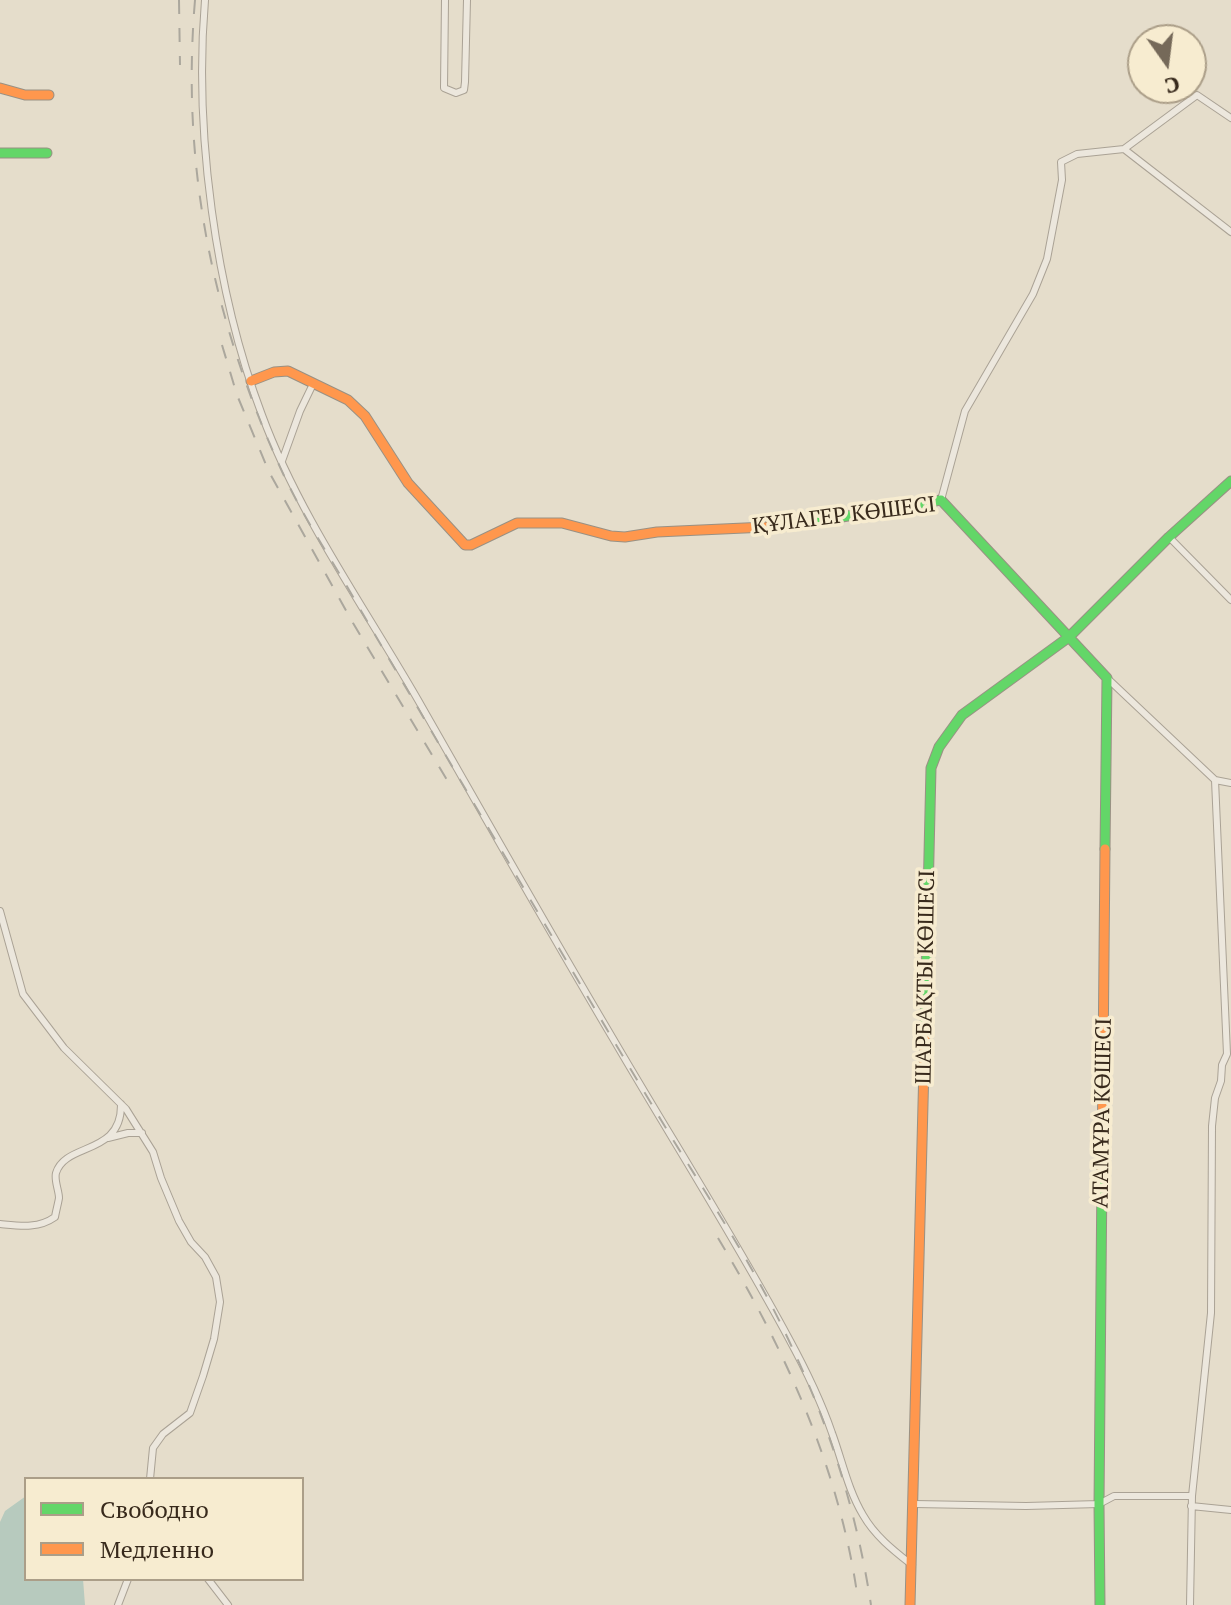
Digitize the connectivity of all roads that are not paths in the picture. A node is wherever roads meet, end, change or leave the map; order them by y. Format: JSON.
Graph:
{"nodes":[{"id":1,"x":205,"y":0,"type":"edge"},
{"id":2,"x":445,"y":0,"type":"edge"},
{"id":3,"x":467,"y":0,"type":"edge"},
{"id":4,"x":0,"y":88,"type":"edge"},
{"id":5,"x":0,"y":95,"type":"edge"},
{"id":6,"x":25,"y":95,"type":"junction"},
{"id":7,"x":49,"y":95,"type":"dead end"},
{"id":8,"x":1231,"y":118,"type":"edge"},
{"id":9,"x":1124,"y":149,"type":"junction"},
{"id":10,"x":47,"y":153,"type":"dead end"},
{"id":11,"x":0,"y":156,"type":"edge"},
{"id":12,"x":1231,"y":232,"type":"edge"},
{"id":13,"x":251,"y":381,"type":"junction"},
{"id":14,"x":313,"y":384,"type":"junction"},
{"id":15,"x":282,"y":461,"type":"junction"},
{"id":16,"x":1231,"y":481,"type":"edge"},
{"id":17,"x":941,"y":500,"type":"junction"},
{"id":18,"x":1169,"y":537,"type":"junction"},
{"id":19,"x":1231,"y":600,"type":"edge"},
{"id":20,"x":1069,"y":637,"type":"junction"},
{"id":21,"x":1107,"y":678,"type":"junction"},
{"id":22,"x":1215,"y":780,"type":"junction"},
{"id":23,"x":1231,"y":783,"type":"edge"},
{"id":24,"x":0,"y":911,"type":"edge"},
{"id":25,"x":121,"y":1103,"type":"junction"},
{"id":26,"x":142,"y":1133,"type":"junction"},
{"id":27,"x":108,"y":1138,"type":"junction"},
{"id":28,"x":0,"y":1224,"type":"edge"},
{"id":29,"x":150,"y":1477,"type":"edge"},
{"id":30,"x":1192,"y":1496,"type":"junction"},
{"id":31,"x":915,"y":1504,"type":"junction"},
{"id":32,"x":1099,"y":1504,"type":"junction"},
{"id":33,"x":1191,"y":1506,"type":"junction"},
{"id":34,"x":1231,"y":1510,"type":"edge"},
{"id":35,"x":912,"y":1565,"type":"junction"},
{"id":36,"x":127,"y":1581,"type":"edge"},
{"id":37,"x":210,"y":1581,"type":"edge"},
{"id":38,"x":118,"y":1605,"type":"edge"},
{"id":39,"x":228,"y":1605,"type":"edge"},
{"id":40,"x":910,"y":1605,"type":"edge"},
{"id":41,"x":1100,"y":1605,"type":"edge"},
{"id":42,"x":1190,"y":1605,"type":"edge"}],
"edges":[{"from":1,"to":13,"type":"street"},
{"from":2,"to":3,"type":"street"},
{"from":4,"to":6,"type":"street"},
{"from":5,"to":6,"type":"street"},
{"from":6,"to":7,"type":"street"},
{"from":8,"to":9,"type":"street"},
{"from":9,"to":12,"type":"street"},
{"from":9,"to":17,"type":"street"},
{"from":10,"to":11,"type":"street"},
{"from":13,"to":14,"type":"street"},
{"from":13,"to":15,"type":"street"},
{"from":14,"to":15,"type":"street"},
{"from":14,"to":17,"type":"street","name":"ҚҰЛАГЕР КӨШЕСІ"},
{"from":15,"to":35,"type":"street"},
{"from":16,"to":18,"type":"street","name":"ШАРБАҚТЫ КӨШЕСІ"},
{"from":17,"to":20,"type":"street","name":"ҚҰЛАГЕР КӨШЕСІ"},
{"from":18,"to":19,"type":"street"},
{"from":18,"to":20,"type":"street","name":"ШАРБАҚТЫ КӨШЕСІ"},
{"from":20,"to":21,"type":"street"},
{"from":20,"to":31,"type":"street","name":"ШАРБАҚТЫ КӨШЕСІ"},
{"from":21,"to":22,"type":"street"},
{"from":21,"to":32,"type":"street","name":"АТАМҰРА КӨШЕСІ"},
{"from":22,"to":23,"type":"street"},
{"from":22,"to":30,"type":"street"},
{"from":24,"to":25,"type":"street"},
{"from":25,"to":26,"type":"street"},
{"from":25,"to":27,"type":"street"},
{"from":26,"to":27,"type":"street"},
{"from":26,"to":29,"type":"street"},
{"from":27,"to":28,"type":"street"},
{"from":30,"to":32,"type":"street"},
{"from":30,"to":33,"type":"street"},
{"from":31,"to":32,"type":"street"},
{"from":31,"to":35,"type":"street","name":"ШАРБАҚТЫ КӨШЕСІ"},
{"from":32,"to":41,"type":"street","name":"АТАМҰРА КӨШЕСІ"},
{"from":33,"to":34,"type":"street"},
{"from":33,"to":42,"type":"street"},
{"from":35,"to":40,"type":"street","name":"ШАРБАҚТЫ КӨШЕСІ"},
{"from":36,"to":38,"type":"street"},
{"from":37,"to":39,"type":"street"}]}
